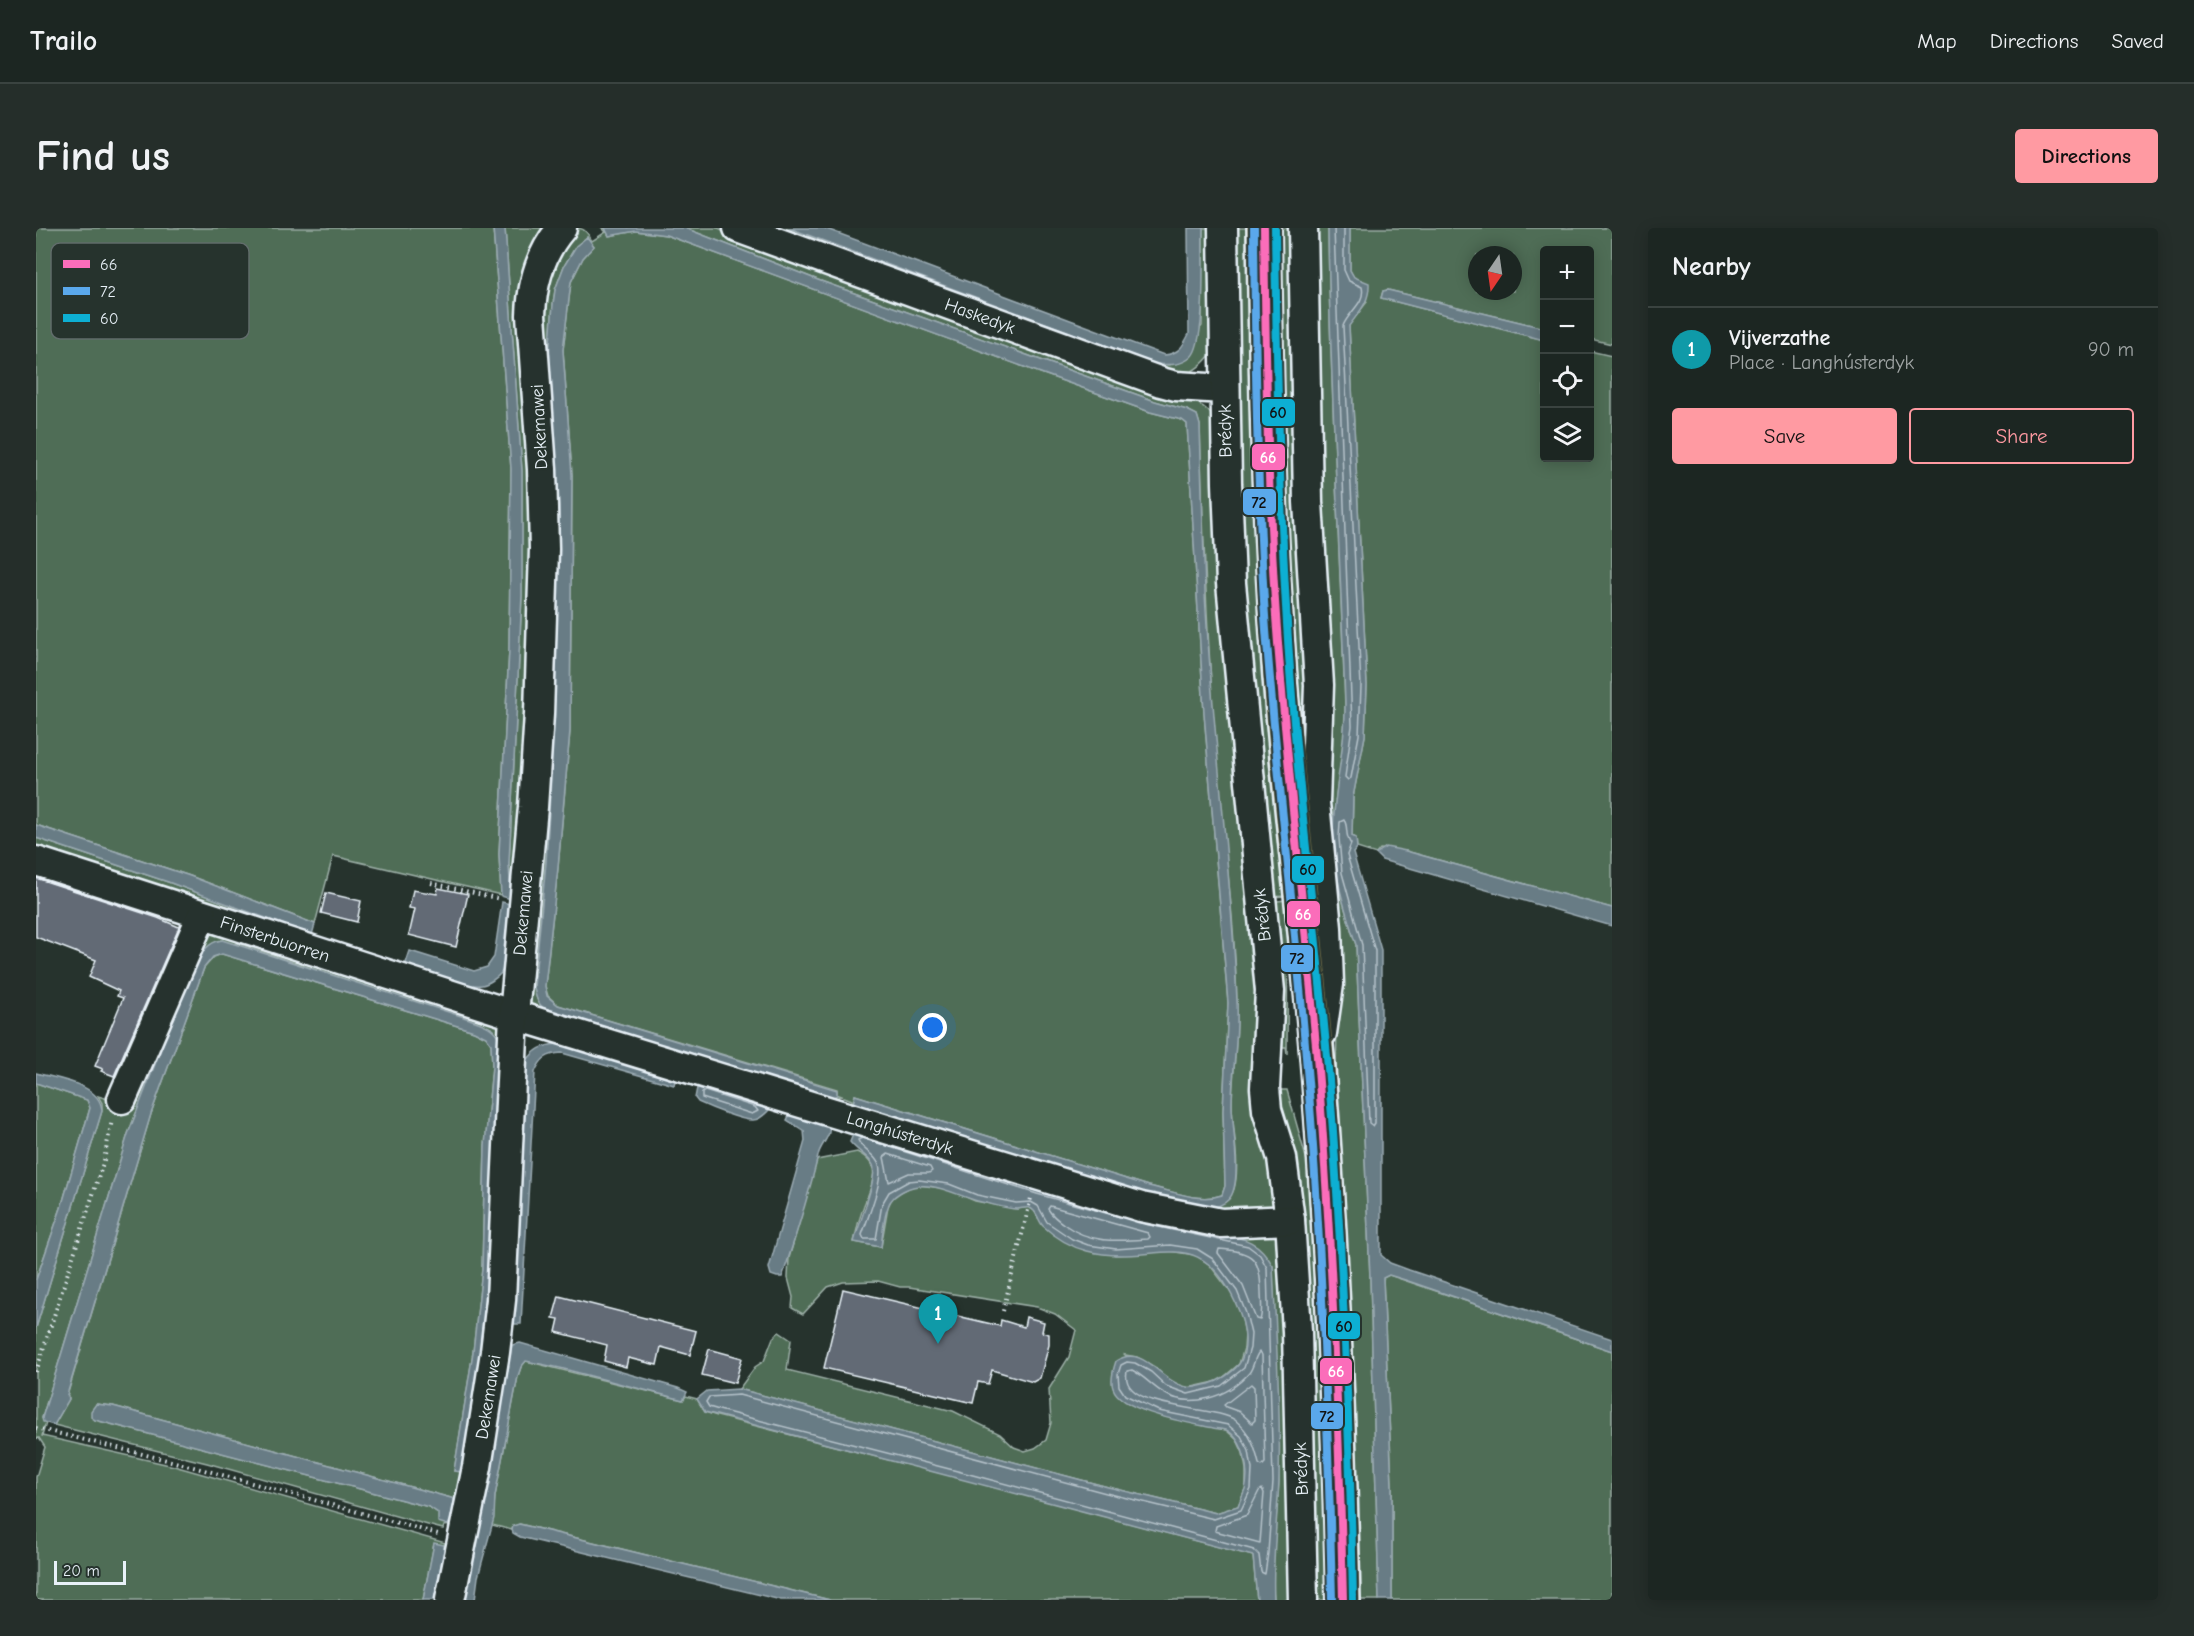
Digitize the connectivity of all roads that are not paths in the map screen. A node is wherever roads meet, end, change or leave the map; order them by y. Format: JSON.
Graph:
{"nodes":[{"id":1,"x":562,"y":228,"type":"edge"},
{"id":2,"x":738,"y":228,"type":"edge"},
{"id":3,"x":1223,"y":228,"type":"edge"},
{"id":4,"x":1264,"y":228,"type":"edge"},
{"id":5,"x":1303,"y":228,"type":"edge"},
{"id":6,"x":1224,"y":388,"type":"junction"},
{"id":7,"x":36,"y":861,"type":"edge"},
{"id":8,"x":202,"y":915,"type":"junction"},
{"id":9,"x":514,"y":1015,"type":"junction"},
{"id":10,"x":1317,"y":1064,"type":"junction"},
{"id":11,"x":122,"y":1099,"type":"road end"},
{"id":12,"x":1290,"y":1220,"type":"junction"},
{"id":13,"x":450,"y":1600,"type":"edge"},
{"id":14,"x":1303,"y":1600,"type":"edge"},
{"id":15,"x":1343,"y":1600,"type":"edge"}],
"edges":[{"from":1,"to":9,"type":"street","name":"Dekemawei"},
{"from":2,"to":6,"type":"street","name":"Haskedyk"},
{"from":3,"to":6,"type":"street","name":"Brédyk"},
{"from":4,"to":10,"type":"main road"},
{"from":5,"to":10,"type":"street"},
{"from":6,"to":12,"type":"street","name":"Brédyk"},
{"from":7,"to":8,"type":"street","name":"Finsterbuorren"},
{"from":8,"to":9,"type":"street","name":"Finsterbuorren"},
{"from":8,"to":11,"type":"street"},
{"from":9,"to":12,"type":"street","name":"Langhústerdyk"},
{"from":9,"to":13,"type":"street","name":"Dekemawei"},
{"from":10,"to":15,"type":"main road"},
{"from":12,"to":14,"type":"street","name":"Brédyk"}]}
